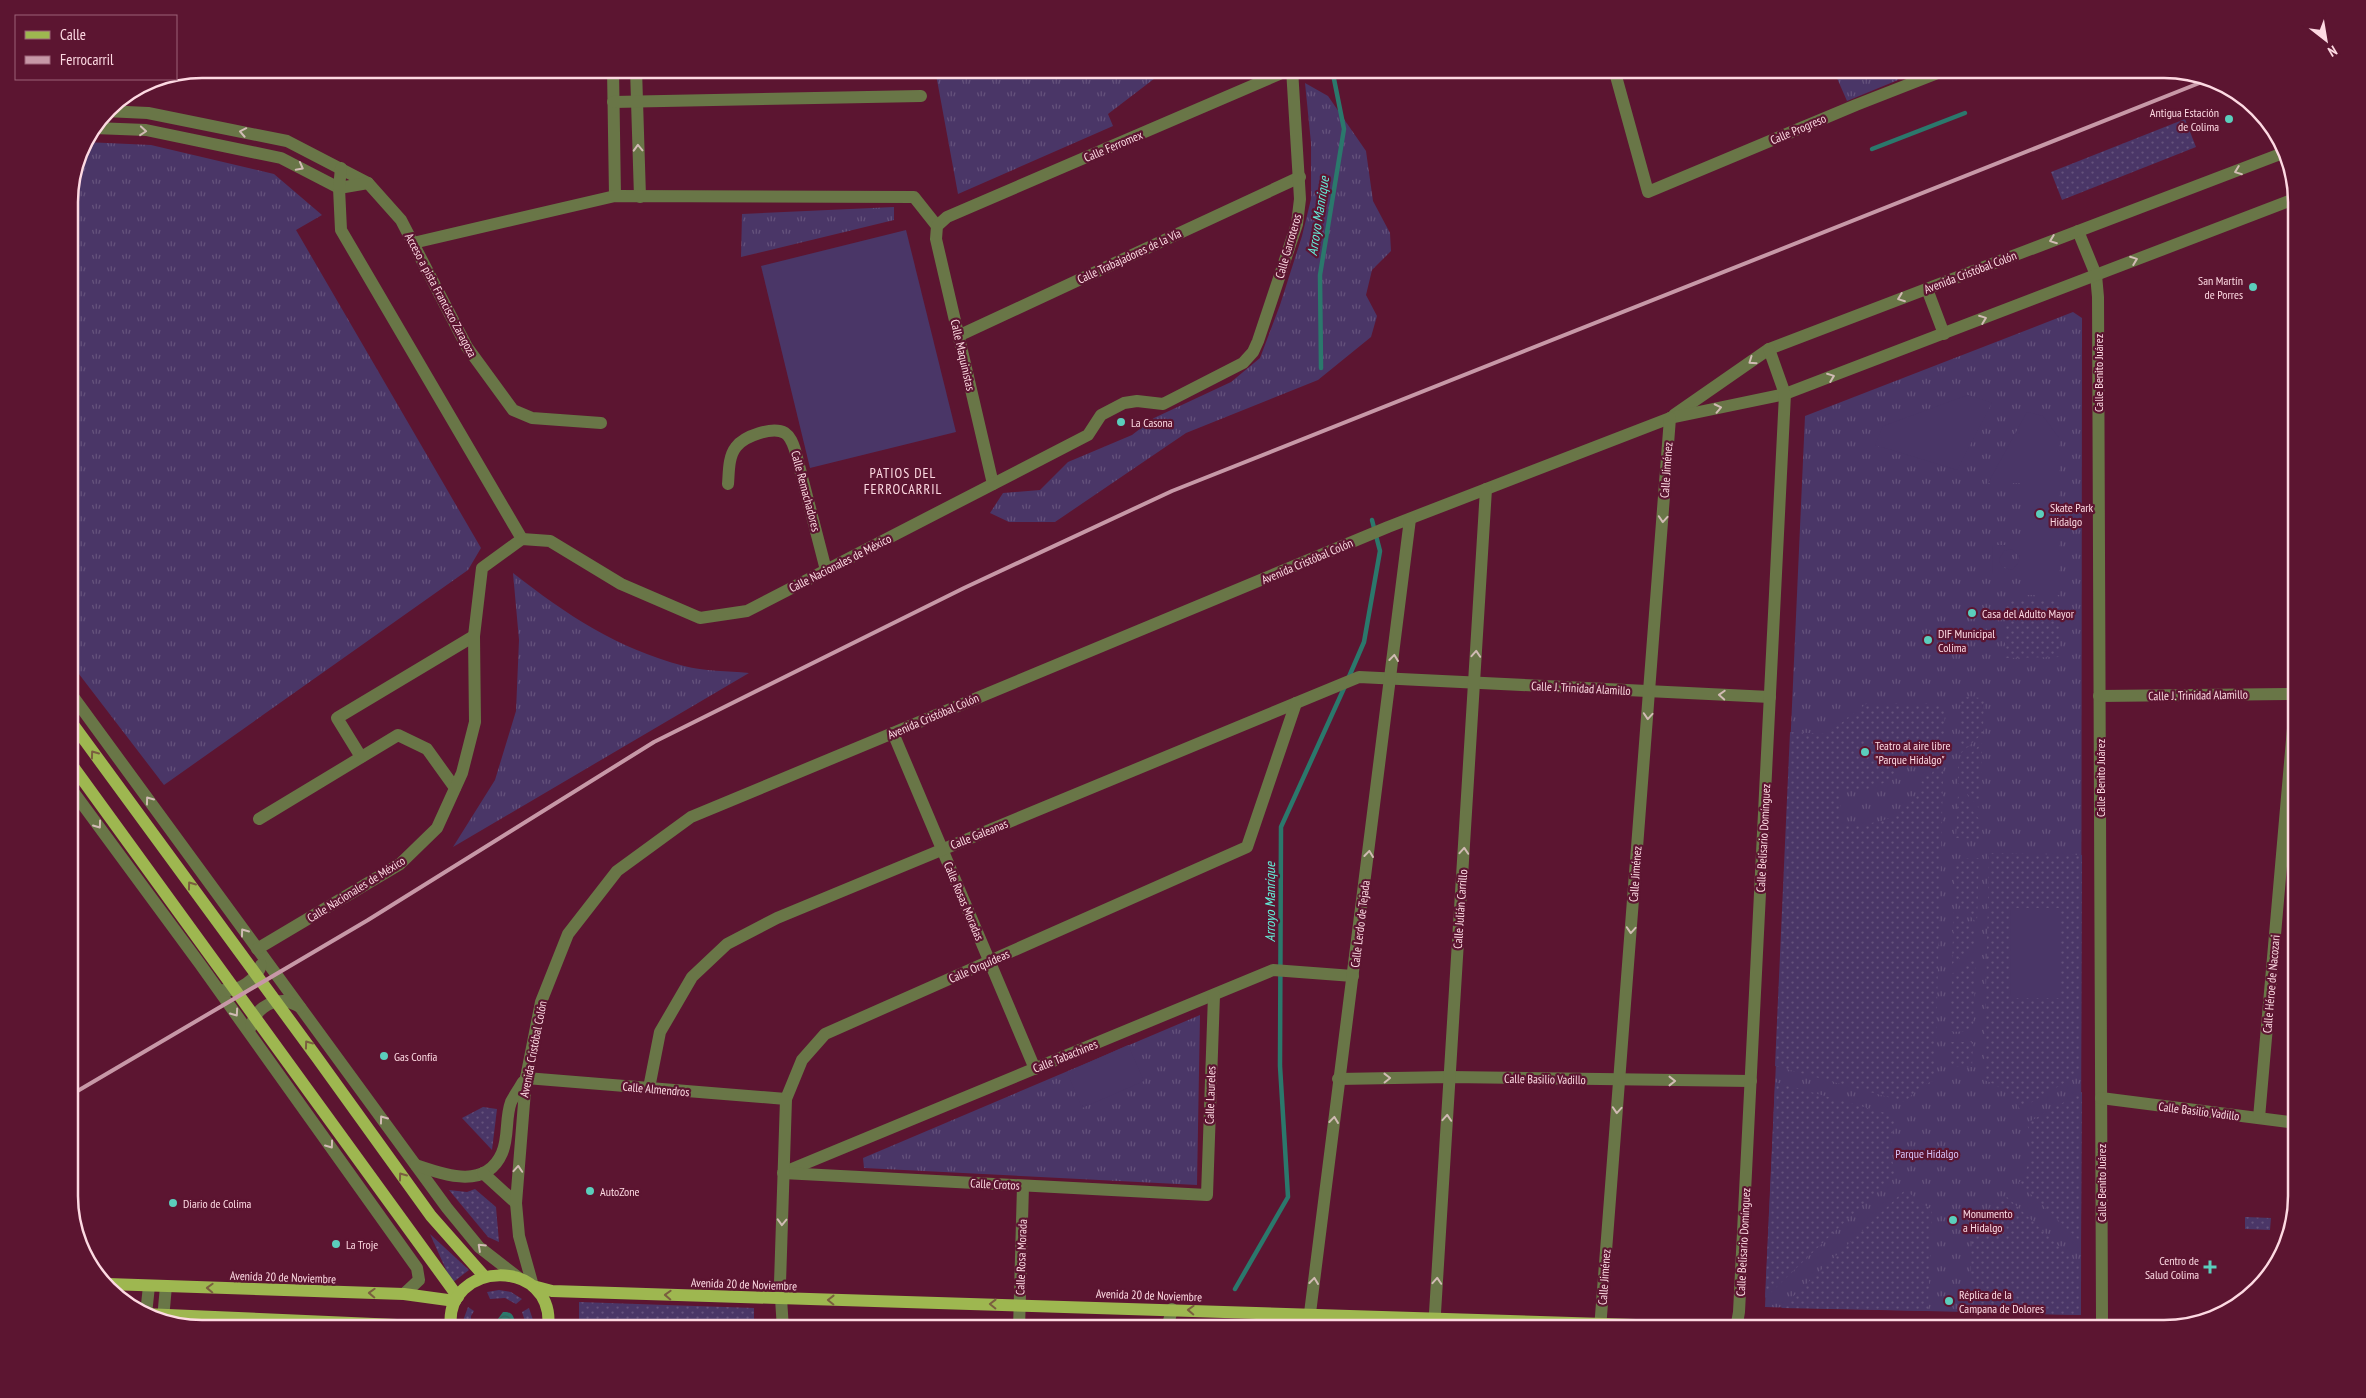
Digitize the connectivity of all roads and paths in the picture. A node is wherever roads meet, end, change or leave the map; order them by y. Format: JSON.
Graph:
{"nodes":[{"id":1,"x":613,"y":78,"type":"edge"},
{"id":2,"x":636,"y":78,"type":"edge"},
{"id":3,"x":1270,"y":78,"type":"edge"},
{"id":4,"x":1292,"y":78,"type":"edge"},
{"id":5,"x":1616,"y":78,"type":"edge"},
{"id":6,"x":1924,"y":78,"type":"edge"},
{"id":7,"x":921,"y":96,"type":"dead end"},
{"id":8,"x":613,"y":102,"type":"junction"},
{"id":9,"x":637,"y":102,"type":"junction"},
{"id":10,"x":116,"y":112,"type":"edge"},
{"id":11,"x":102,"y":128,"type":"edge"},
{"id":12,"x":2279,"y":155,"type":"edge"},
{"id":13,"x":341,"y":168,"type":"junction"},
{"id":14,"x":1300,"y":177,"type":"junction"},
{"id":15,"x":368,"y":183,"type":"junction"},
{"id":16,"x":339,"y":188,"type":"junction"},
{"id":17,"x":615,"y":196,"type":"junction"},
{"id":18,"x":640,"y":197,"type":"junction"},
{"id":19,"x":2288,"y":205,"type":"edge"},
{"id":20,"x":937,"y":226,"type":"junction"},
{"id":21,"x":2078,"y":231,"type":"junction"},
{"id":22,"x":413,"y":243,"type":"junction"},
{"id":23,"x":2096,"y":275,"type":"junction"},
{"id":24,"x":1926,"y":288,"type":"junction"},
{"id":25,"x":1944,"y":334,"type":"junction"},
{"id":26,"x":958,"y":336,"type":"junction"},
{"id":27,"x":1769,"y":349,"type":"junction"},
{"id":28,"x":1249,"y":358,"type":"joint"},
{"id":29,"x":1786,"y":394,"type":"junction"},
{"id":30,"x":1670,"y":418,"type":"junction"},
{"id":31,"x":601,"y":423,"type":"dead end"},
{"id":32,"x":728,"y":484,"type":"dead end"},
{"id":33,"x":993,"y":484,"type":"junction"},
{"id":34,"x":1486,"y":489,"type":"junction"},
{"id":35,"x":1410,"y":519,"type":"junction"},
{"id":36,"x":522,"y":539,"type":"junction"},
{"id":37,"x":826,"y":570,"type":"junction"},
{"id":38,"x":474,"y":636,"type":"junction"},
{"id":39,"x":1391,"y":679,"type":"junction"},
{"id":40,"x":1474,"y":683,"type":"junction"},
{"id":41,"x":1649,"y":692,"type":"junction"},
{"id":42,"x":2288,"y":694,"type":"edge"},
{"id":43,"x":2099,"y":696,"type":"junction"},
{"id":44,"x":1770,"y":698,"type":"junction"},
{"id":45,"x":78,"y":703,"type":"edge"},
{"id":46,"x":1296,"y":703,"type":"junction"},
{"id":47,"x":78,"y":731,"type":"edge"},
{"id":48,"x":893,"y":733,"type":"junction"},
{"id":49,"x":361,"y":757,"type":"junction"},
{"id":50,"x":78,"y":773,"type":"edge"},
{"id":51,"x":455,"y":788,"type":"junction"},
{"id":52,"x":2288,"y":794,"type":"edge"},
{"id":53,"x":78,"y":798,"type":"edge"},
{"id":54,"x":259,"y":820,"type":"dead end"},
{"id":55,"x":942,"y":849,"type":"junction"},
{"id":56,"x":260,"y":954,"type":"junction"},
{"id":57,"x":990,"y":960,"type":"junction"},
{"id":58,"x":1353,"y":976,"type":"junction"},
{"id":59,"x":217,"y":988,"type":"junction"},
{"id":60,"x":1214,"y":995,"type":"junction"},
{"id":61,"x":300,"y":1007,"type":"junction"},
{"id":62,"x":252,"y":1037,"type":"junction"},
{"id":63,"x":1035,"y":1069,"type":"junction"},
{"id":64,"x":1450,"y":1077,"type":"junction"},
{"id":65,"x":526,"y":1078,"type":"junction"},
{"id":66,"x":1338,"y":1079,"type":"junction"},
{"id":67,"x":1619,"y":1081,"type":"junction"},
{"id":68,"x":1751,"y":1081,"type":"junction"},
{"id":69,"x":649,"y":1088,"type":"junction"},
{"id":70,"x":2101,"y":1098,"type":"junction"},
{"id":71,"x":786,"y":1099,"type":"junction"},
{"id":72,"x":2259,"y":1118,"type":"junction"},
{"id":73,"x":2288,"y":1122,"type":"edge"},
{"id":74,"x":416,"y":1165,"type":"junction"},
{"id":75,"x":483,"y":1173,"type":"junction"},
{"id":76,"x":783,"y":1173,"type":"junction"},
{"id":77,"x":1023,"y":1186,"type":"junction"},
{"id":78,"x":1207,"y":1195,"type":"joint"},
{"id":79,"x":516,"y":1203,"type":"junction"},
{"id":80,"x":484,"y":1276,"type":"junction"},
{"id":81,"x":519,"y":1278,"type":"junction"},
{"id":82,"x":114,"y":1284,"type":"edge"},
{"id":83,"x":149,"y":1286,"type":"junction"},
{"id":84,"x":166,"y":1286,"type":"junction"},
{"id":85,"x":533,"y":1286,"type":"junction"},
{"id":86,"x":404,"y":1294,"type":"junction"},
{"id":87,"x":780,"y":1299,"type":"junction"},
{"id":88,"x":456,"y":1300,"type":"junction"},
{"id":89,"x":1020,"y":1304,"type":"junction"},
{"id":90,"x":146,"y":1307,"type":"edge"},
{"id":91,"x":1172,"y":1310,"type":"junction"},
{"id":92,"x":164,"y":1314,"type":"edge"},
{"id":93,"x":1310,"y":1314,"type":"junction"},
{"id":94,"x":172,"y":1316,"type":"edge"},
{"id":95,"x":268,"y":1320,"type":"edge"},
{"id":96,"x":452,"y":1320,"type":"edge"},
{"id":97,"x":548,"y":1320,"type":"edge"},
{"id":98,"x":781,"y":1320,"type":"edge"},
{"id":99,"x":1019,"y":1320,"type":"edge"},
{"id":100,"x":1169,"y":1320,"type":"edge"},
{"id":101,"x":1309,"y":1320,"type":"edge"},
{"id":102,"x":1384,"y":1320,"type":"edge"},
{"id":103,"x":1434,"y":1320,"type":"edge"},
{"id":104,"x":1600,"y":1320,"type":"edge"},
{"id":105,"x":1738,"y":1320,"type":"edge"},
{"id":106,"x":2102,"y":1320,"type":"edge"}],
"edges":[{"from":1,"to":8,"type":"street"},
{"from":2,"to":9,"type":"street"},
{"from":3,"to":20,"type":"street","name":"Calle Ferromex"},
{"from":4,"to":14,"type":"street","name":"Calle Garroteros"},
{"from":5,"to":6,"type":"street","name":"Calle Progreso"},
{"from":7,"to":9,"type":"street"},
{"from":8,"to":9,"type":"street"},
{"from":8,"to":17,"type":"street"},
{"from":18,"to":9,"type":"street","one_way":true},
{"from":13,"to":10,"type":"street","name":"Acceso a pista Francisco Zaragoza","one_way":true},
{"from":11,"to":16,"type":"street","one_way":true},
{"from":12,"to":21,"type":"street","name":"Avenida Cristóbal Colón","one_way":true},
{"from":13,"to":15,"type":"street","name":"Acceso a pista Francisco Zaragoza"},
{"from":13,"to":16,"type":"street"},
{"from":14,"to":26,"type":"street","name":"Calle Trabajadores de la Vía"},
{"from":14,"to":28,"type":"street","name":"Calle Garroteros"},
{"from":15,"to":16,"type":"street"},
{"from":15,"to":22,"type":"street","name":"Acceso a pista Francisco Zaragoza"},
{"from":16,"to":36,"type":"street"},
{"from":17,"to":18,"type":"street"},
{"from":17,"to":22,"type":"street"},
{"from":18,"to":20,"type":"street"},
{"from":23,"to":19,"type":"street","name":"Avenida Cristóbal Colón","one_way":true},
{"from":20,"to":26,"type":"street","name":"Calle Maquinistas"},
{"from":21,"to":23,"type":"street","name":"Calle Benito Juárez"},
{"from":21,"to":24,"type":"street","name":"Avenida Cristóbal Colón","one_way":true},
{"from":22,"to":31,"type":"street","name":"Acceso a pista Francisco Zaragoza"},
{"from":25,"to":23,"type":"street","name":"Avenida Cristóbal Colón","one_way":true},
{"from":23,"to":43,"type":"street","name":"Calle Benito Juárez"},
{"from":24,"to":25,"type":"street"},
{"from":24,"to":27,"type":"street","name":"Avenida Cristóbal Colón","one_way":true},
{"from":29,"to":25,"type":"street","name":"Avenida Cristóbal Colón","one_way":true},
{"from":26,"to":33,"type":"street","name":"Calle Maquinistas"},
{"from":27,"to":29,"type":"street","name":"Calle Belisario Domínguez"},
{"from":27,"to":30,"type":"street","name":"Avenida Cristóbal Colón","one_way":true},
{"from":28,"to":33,"type":"street","name":"Calle Nacionales de México"},
{"from":30,"to":29,"type":"street","name":"Avenida Cristóbal Colón","one_way":true},
{"from":29,"to":44,"type":"street","name":"Calle Belisario Domínguez"},
{"from":30,"to":34,"type":"street","name":"Avenida Cristóbal Colón"},
{"from":30,"to":41,"type":"street","name":"Calle Jiménez","one_way":true},
{"from":32,"to":37,"type":"street","name":"Calle Remachadores"},
{"from":33,"to":37,"type":"street","name":"Calle Nacionales de México"},
{"from":34,"to":35,"type":"street","name":"Avenida Cristóbal Colón"},
{"from":40,"to":34,"type":"street","name":"Calle Julián Carrillo","one_way":true},
{"from":39,"to":35,"type":"street","name":"Calle Lerdo de Tejada","one_way":true},
{"from":35,"to":48,"type":"street","name":"Avenida Cristóbal Colón"},
{"from":36,"to":37,"type":"street","name":"Calle Nacionales de México"},
{"from":36,"to":38,"type":"street","name":"Calle Nacionales de México"},
{"from":38,"to":49,"type":"street"},
{"from":38,"to":51,"type":"street","name":"Calle Nacionales de México"},
{"from":39,"to":40,"type":"street","name":"Calle J. Trinidad Alamillo"},
{"from":39,"to":46,"type":"street","name":"Calle Galeanas"},
{"from":58,"to":39,"type":"street","name":"Calle Lerdo de Tejada","one_way":true},
{"from":40,"to":41,"type":"street","name":"Calle J. Trinidad Alamillo"},
{"from":64,"to":40,"type":"street","name":"Calle Julián Carrillo","one_way":true},
{"from":44,"to":41,"type":"street","name":"Calle J. Trinidad Alamillo","one_way":true},
{"from":41,"to":67,"type":"street","name":"Calle Jiménez","one_way":true},
{"from":42,"to":43,"type":"street","name":"Calle J. Trinidad Alamillo"},
{"from":43,"to":70,"type":"street","name":"Calle Benito Juárez"},
{"from":44,"to":68,"type":"street","name":"Calle Belisario Domínguez"},
{"from":56,"to":45,"type":"street","one_way":true},
{"from":46,"to":55,"type":"street","name":"Calle Galeanas"},
{"from":46,"to":57,"type":"street","name":"Calle Orquídeas"},
{"from":80,"to":47,"type":"main road","one_way":true},
{"from":48,"to":55,"type":"street","name":"Calle Rosas Moradas"},
{"from":48,"to":65,"type":"street","name":"Avenida Cristóbal Colón"},
{"from":49,"to":51,"type":"street"},
{"from":49,"to":54,"type":"street"},
{"from":50,"to":88,"type":"main road"},
{"from":51,"to":56,"type":"street","name":"Calle Nacionales de México"},
{"from":52,"to":72,"type":"street","name":"Calle Héroe de Nacozari"},
{"from":53,"to":59,"type":"street","one_way":true},
{"from":55,"to":57,"type":"street","name":"Calle Rosas Moradas"},
{"from":55,"to":69,"type":"street","name":"Calle Galeanas"},
{"from":56,"to":59,"type":"street"},
{"from":56,"to":61,"type":"street"},
{"from":57,"to":63,"type":"street","name":"Calle Rosas Moradas"},
{"from":57,"to":71,"type":"street","name":"Calle Orquídeas"},
{"from":58,"to":60,"type":"street","name":"Calle Tabachines"},
{"from":58,"to":66,"type":"street","name":"Calle Lerdo de Tejada"},
{"from":59,"to":62,"type":"street","one_way":true},
{"from":60,"to":63,"type":"street","name":"Calle Tabachines"},
{"from":60,"to":78,"type":"street","name":"Calle Laureles"},
{"from":61,"to":62,"type":"street"},
{"from":74,"to":61,"type":"street","one_way":true},
{"from":62,"to":86,"type":"street","one_way":true},
{"from":63,"to":76,"type":"street","name":"Calle Tabachines"},
{"from":66,"to":64,"type":"street","name":"Calle Basilio Vadillo","one_way":true},
{"from":64,"to":67,"type":"street","name":"Calle Basilio Vadillo"},
{"from":103,"to":64,"type":"street","name":"Calle Julián Carrillo","one_way":true},
{"from":65,"to":69,"type":"street","name":"Calle Almendros"},
{"from":65,"to":75,"type":"street"},
{"from":79,"to":65,"type":"street","name":"Avenida Cristóbal Colón","one_way":true},
{"from":93,"to":66,"type":"street","name":"Calle Lerdo de Tejada","one_way":true},
{"from":67,"to":68,"type":"street","name":"Calle Basilio Vadillo","one_way":true},
{"from":67,"to":104,"type":"street","name":"Calle Jiménez","one_way":true},
{"from":68,"to":105,"type":"street","name":"Calle Belisario Domínguez"},
{"from":69,"to":71,"type":"street","name":"Calle Almendros"},
{"from":70,"to":72,"type":"street","name":"Calle Basilio Vadillo"},
{"from":70,"to":106,"type":"street","name":"Calle Benito Juárez"},
{"from":71,"to":76,"type":"street","name":"Calle Orquídeas"},
{"from":72,"to":73,"type":"street","name":"Calle Basilio Vadillo"},
{"from":74,"to":75,"type":"street"},
{"from":81,"to":74,"type":"street","one_way":true},
{"from":75,"to":79,"type":"street"},
{"from":76,"to":77,"type":"street","name":"Calle Crotos"},
{"from":76,"to":87,"type":"street","name":"Calle Orquídeas","one_way":true},
{"from":77,"to":78,"type":"street","name":"Calle Crotos"},
{"from":77,"to":89,"type":"street","name":"Calle Rosa Morada"},
{"from":79,"to":85,"type":"street","name":"Avenida Cristóbal Colón"},
{"from":80,"to":81,"type":"main road"},
{"from":80,"to":88,"type":"main road"},
{"from":81,"to":85,"type":"main road"},
{"from":82,"to":83,"type":"main road","name":"Avenida 20 de Noviembre"},
{"from":83,"to":84,"type":"main road","name":"Avenida 20 de Noviembre"},
{"from":83,"to":90,"type":"street"},
{"from":86,"to":84,"type":"main road","name":"Avenida 20 de Noviembre","one_way":true},
{"from":84,"to":92,"type":"street"},
{"from":87,"to":85,"type":"main road","name":"Avenida 20 de Noviembre","one_way":true},
{"from":85,"to":97,"type":"main road"},
{"from":86,"to":88,"type":"main road","name":"Avenida 20 de Noviembre"},
{"from":89,"to":87,"type":"main road","name":"Avenida 20 de Noviembre","one_way":true},
{"from":87,"to":98,"type":"street","name":"Calle Orquídeas"},
{"from":88,"to":96,"type":"main road"},
{"from":89,"to":91,"type":"main road","name":"Avenida 20 de Noviembre"},
{"from":89,"to":99,"type":"street","name":"Calle Rosa Morada"},
{"from":93,"to":91,"type":"main road","name":"Avenida 20 de Noviembre","one_way":true},
{"from":91,"to":100,"type":"street"},
{"from":93,"to":101,"type":"street","name":"Calle Lerdo de Tejada"},
{"from":93,"to":102,"type":"main road","name":"Avenida 20 de Noviembre"},
{"from":94,"to":95,"type":"main road"}]}
